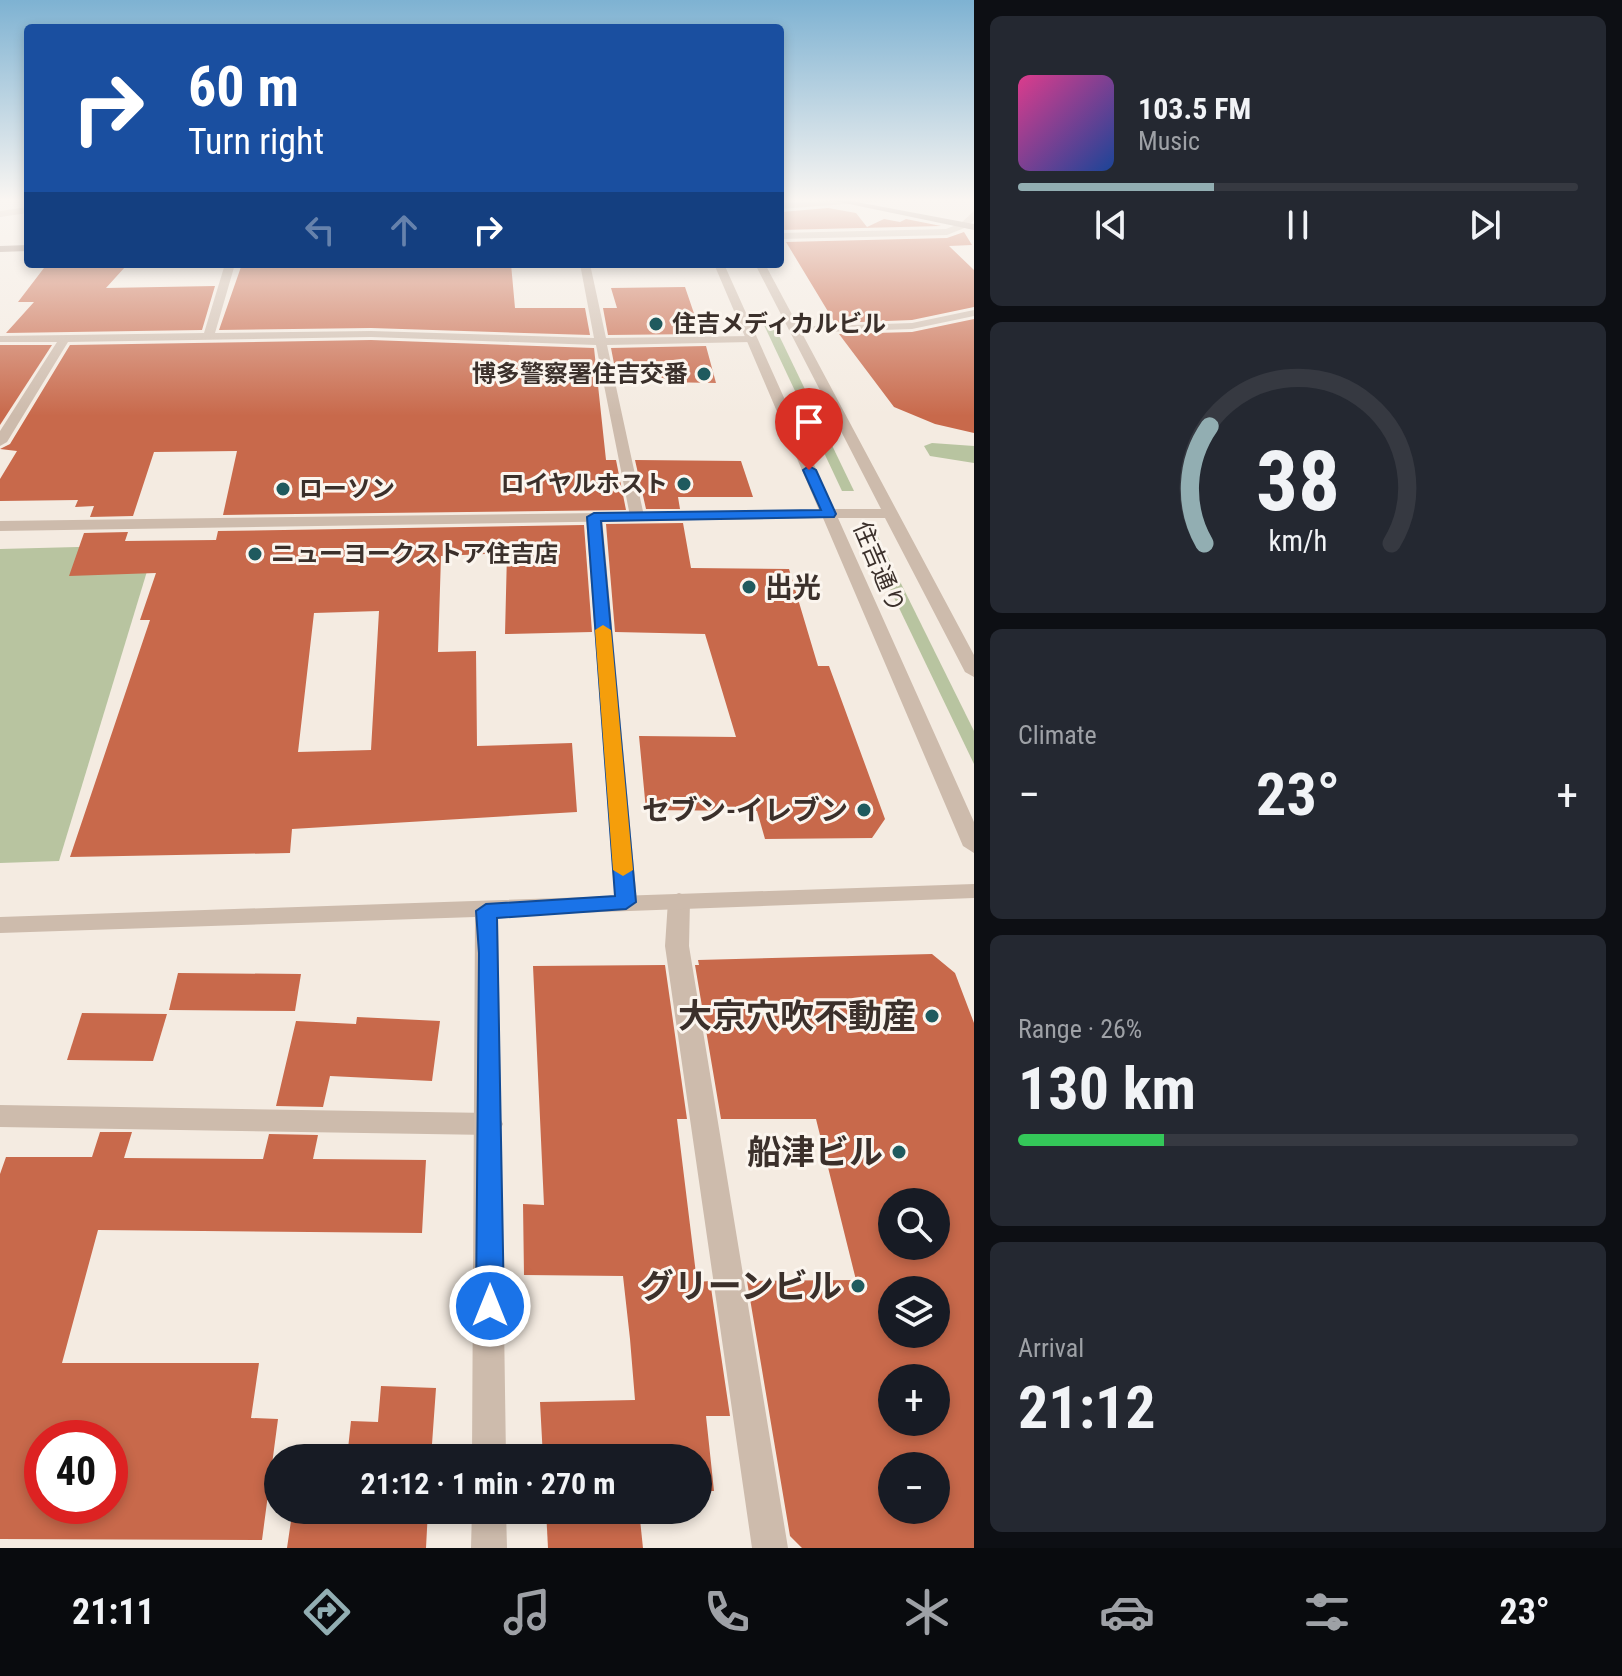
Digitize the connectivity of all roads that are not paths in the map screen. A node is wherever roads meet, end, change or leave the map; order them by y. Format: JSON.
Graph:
{"nodes":[{"id":1,"x":228,"y":272,"type":"edge"},
{"id":2,"x":587,"y":272,"type":"edge"},
{"id":3,"x":723,"y":272,"type":"edge"},
{"id":4,"x":764,"y":272,"type":"edge"},
{"id":5,"x":974,"y":313,"type":"edge"},
{"id":6,"x":795,"y":330,"type":"junction"},
{"id":7,"x":208,"y":337,"type":"junction"},
{"id":8,"x":0,"y":339,"type":"edge"},
{"id":9,"x":64,"y":339,"type":"junction"},
{"id":10,"x":751,"y":339,"type":"junction"},
{"id":11,"x":600,"y":341,"type":"junction"},
{"id":12,"x":0,"y":442,"type":"edge"},
{"id":13,"x":888,"y":513,"type":"junction"},
{"id":14,"x":830,"y":514,"type":"junction"},
{"id":15,"x":637,"y":516,"type":"junction"},
{"id":16,"x":594,"y":517,"type":"junction"},
{"id":17,"x":0,"y":526,"type":"edge"},
{"id":18,"x":974,"y":672,"type":"edge"},
{"id":19,"x":974,"y":846,"type":"edge"},
{"id":20,"x":974,"y":891,"type":"edge"},
{"id":21,"x":679,"y":901,"type":"junction"},
{"id":22,"x":626,"y":902,"type":"junction"},
{"id":23,"x":486,"y":911,"type":"junction"},
{"id":24,"x":0,"y":925,"type":"edge"},
{"id":25,"x":0,"y":1116,"type":"edge"},
{"id":26,"x":490,"y":1124,"type":"junction"},
{"id":27,"x":489,"y":1444,"type":"edge"},
{"id":28,"x":489,"y":1524,"type":"edge"},
{"id":29,"x":489,"y":1548,"type":"edge"},
{"id":30,"x":770,"y":1548,"type":"edge"}],
"edges":[{"from":1,"to":7,"type":"street"},
{"from":2,"to":11,"type":"street"},
{"from":3,"to":10,"type":"street","name":"住吉通り"},
{"from":4,"to":6,"type":"street","name":"住吉通り"},
{"from":5,"to":6,"type":"street"},
{"from":6,"to":13,"type":"street","name":"住吉通り"},
{"from":7,"to":9,"type":"street"},
{"from":7,"to":11,"type":"street"},
{"from":8,"to":9,"type":"street"},
{"from":9,"to":12,"type":"street"},
{"from":10,"to":11,"type":"street"},
{"from":10,"to":14,"type":"street","name":"住吉通り"},
{"from":11,"to":15,"type":"street"},
{"from":13,"to":14,"type":"street"},
{"from":13,"to":18,"type":"street","name":"住吉通り"},
{"from":14,"to":15,"type":"street"},
{"from":14,"to":19,"type":"street","name":"住吉通り"},
{"from":15,"to":16,"type":"street"},
{"from":16,"to":17,"type":"street"},
{"from":16,"to":22,"type":"street"},
{"from":20,"to":21,"type":"street"},
{"from":21,"to":22,"type":"street"},
{"from":21,"to":30,"type":"street"},
{"from":22,"to":23,"type":"street"},
{"from":23,"to":24,"type":"street"},
{"from":23,"to":26,"type":"street"},
{"from":25,"to":26,"type":"street"},
{"from":26,"to":27,"type":"street"},
{"from":28,"to":29,"type":"street"}]}
